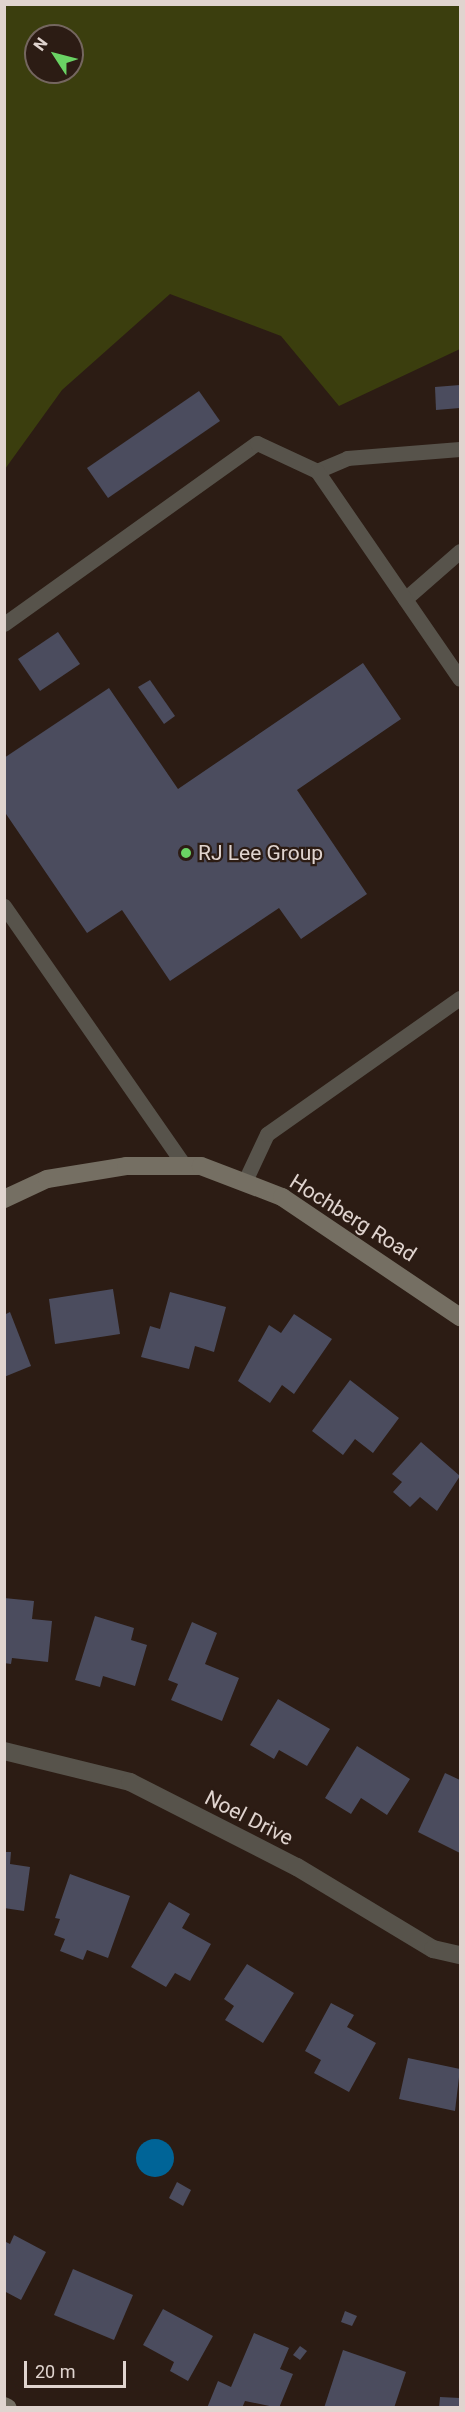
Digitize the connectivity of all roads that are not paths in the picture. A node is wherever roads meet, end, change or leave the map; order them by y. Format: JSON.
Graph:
{"nodes":[{"id":1,"x":460,"y":449,"type":"edge"},
{"id":2,"x":317,"y":471,"type":"junction"},
{"id":3,"x":460,"y":551,"type":"edge"},
{"id":4,"x":405,"y":599,"type":"junction"},
{"id":5,"x":4,"y":624,"type":"edge"},
{"id":6,"x":460,"y":680,"type":"edge"},
{"id":7,"x":4,"y":906,"type":"edge"},
{"id":8,"x":460,"y":998,"type":"edge"},
{"id":9,"x":185,"y":1166,"type":"junction"},
{"id":10,"x":244,"y":1183,"type":"junction"},
{"id":11,"x":4,"y":1199,"type":"edge"},
{"id":12,"x":460,"y":1317,"type":"edge"},
{"id":13,"x":4,"y":1751,"type":"edge"},
{"id":14,"x":460,"y":1955,"type":"edge"}],
"edges":[{"from":1,"to":2,"type":"lane"},
{"from":2,"to":4,"type":"lane"},
{"from":2,"to":5,"type":"lane"},
{"from":3,"to":4,"type":"lane"},
{"from":4,"to":6,"type":"lane"},
{"from":7,"to":9,"type":"lane"},
{"from":8,"to":10,"type":"lane"},
{"from":9,"to":10,"type":"street","name":"Hochberg Road"},
{"from":9,"to":11,"type":"street","name":"Hochberg Road"},
{"from":10,"to":12,"type":"street","name":"Hochberg Road"},
{"from":13,"to":14,"type":"street","name":"Noel Drive"}]}
